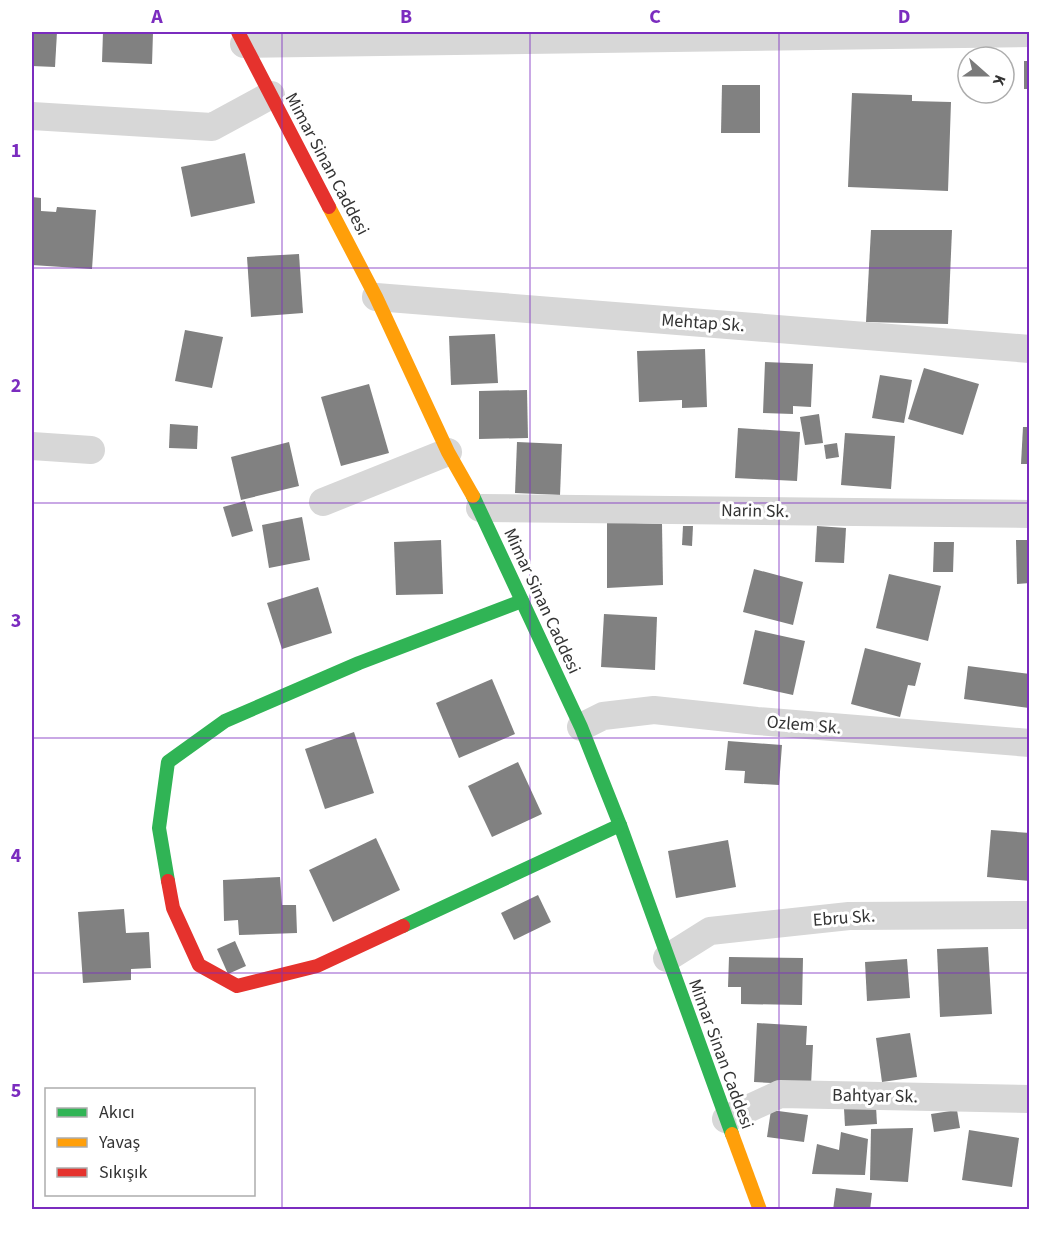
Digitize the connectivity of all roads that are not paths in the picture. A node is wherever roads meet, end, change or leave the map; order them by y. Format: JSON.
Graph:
{"nodes":[{"id":1,"x":1029,"y":33,"type":"edge"},
{"id":2,"x":241,"y":38,"type":"edge"},
{"id":3,"x":271,"y":95,"type":"junction"},
{"id":4,"x":32,"y":116,"type":"edge"},
{"id":5,"x":376,"y":297,"type":"junction"},
{"id":6,"x":1029,"y":349,"type":"edge"},
{"id":7,"x":32,"y":446,"type":"edge"},
{"id":8,"x":91,"y":450,"type":"dead end"},
{"id":9,"x":448,"y":452,"type":"junction"},
{"id":10,"x":323,"y":502,"type":"dead end"},
{"id":11,"x":480,"y":508,"type":"junction"},
{"id":12,"x":1029,"y":514,"type":"edge"},
{"id":13,"x":522,"y":601,"type":"junction"},
{"id":14,"x":581,"y":727,"type":"junction"},
{"id":15,"x":1029,"y":743,"type":"edge"},
{"id":16,"x":620,"y":825,"type":"junction"},
{"id":17,"x":1029,"y":915,"type":"edge"},
{"id":18,"x":667,"y":958,"type":"junction"},
{"id":19,"x":1029,"y":1099,"type":"edge"},
{"id":20,"x":726,"y":1119,"type":"junction"},
{"id":21,"x":760,"y":1209,"type":"edge"}],
"edges":[{"from":1,"to":2,"type":"street"},
{"from":2,"to":3,"type":"street","name":"Mimar Sinan Caddesi"},
{"from":3,"to":4,"type":"street"},
{"from":3,"to":5,"type":"street","name":"Mimar Sinan Caddesi"},
{"from":5,"to":6,"type":"street","name":"Mehtap Sk."},
{"from":5,"to":9,"type":"street","name":"Mimar Sinan Caddesi"},
{"from":7,"to":8,"type":"street"},
{"from":9,"to":10,"type":"street"},
{"from":9,"to":11,"type":"street","name":"Mimar Sinan Caddesi"},
{"from":11,"to":12,"type":"street","name":"Narin Sk."},
{"from":11,"to":13,"type":"street","name":"Mimar Sinan Caddesi"},
{"from":13,"to":14,"type":"street","name":"Mimar Sinan Caddesi"},
{"from":13,"to":16,"type":"street"},
{"from":14,"to":15,"type":"street","name":"Ozlem Sk."},
{"from":14,"to":16,"type":"street","name":"Mimar Sinan Caddesi"},
{"from":16,"to":18,"type":"street","name":"Mimar Sinan Caddesi"},
{"from":17,"to":18,"type":"street","name":"Ebru Sk."},
{"from":18,"to":20,"type":"street","name":"Mimar Sinan Caddesi"},
{"from":19,"to":20,"type":"street","name":"Bahtyar Sk."},
{"from":20,"to":21,"type":"street","name":"Mimar Sinan Caddesi"}]}
